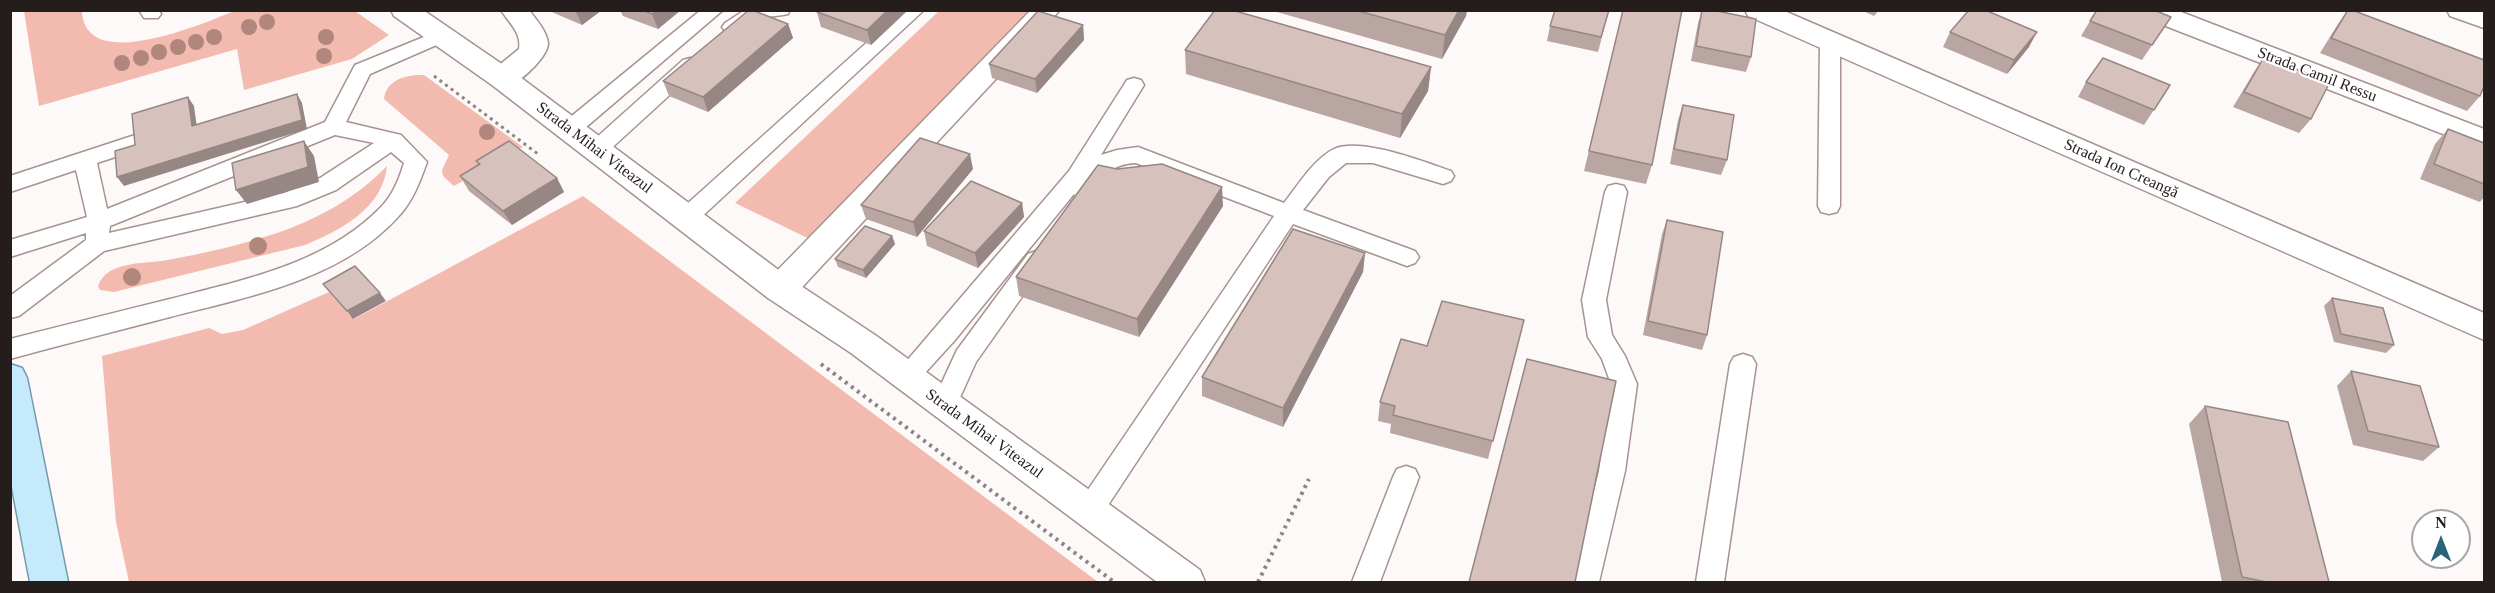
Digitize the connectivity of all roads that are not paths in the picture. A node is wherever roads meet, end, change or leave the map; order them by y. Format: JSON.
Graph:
{"nodes":[{"id":1,"x":404,"y":10,"type":"edge"},
{"id":2,"x":514,"y":10,"type":"edge"},
{"id":3,"x":714,"y":10,"type":"edge"},
{"id":4,"x":781,"y":10,"type":"edge"},
{"id":5,"x":915,"y":10,"type":"edge"},
{"id":6,"x":1047,"y":10,"type":"edge"},
{"id":7,"x":1758,"y":10,"type":"edge"},
{"id":8,"x":2150,"y":10,"type":"edge"},
{"id":9,"x":2460,"y":10,"type":"edge"},
{"id":10,"x":2484,"y":20,"type":"edge"},
{"id":11,"x":441,"y":36,"type":"junction"},
{"id":12,"x":1830,"y":42,"type":"junction"},
{"id":13,"x":502,"y":78,"type":"junction"},
{"id":14,"x":1134,"y":86,"type":"dead end"},
{"id":15,"x":333,"y":127,"type":"junction"},
{"id":16,"x":570,"y":129,"type":"junction"},
{"id":17,"x":393,"y":140,"type":"junction"},
{"id":18,"x":140,"y":141,"type":"edge"},
{"id":19,"x":2484,"y":141,"type":"edge"},
{"id":20,"x":596,"y":150,"type":"junction"},
{"id":21,"x":85,"y":160,"type":"junction"},
{"id":22,"x":1443,"y":176,"type":"dead end"},
{"id":23,"x":10,"y":184,"type":"edge"},
{"id":24,"x":1616,"y":192,"type":"dead end"},
{"id":25,"x":1829,"y":206,"type":"dead end"},
{"id":26,"x":1288,"y":213,"type":"junction"},
{"id":27,"x":686,"y":218,"type":"junction"},
{"id":28,"x":98,"y":232,"type":"junction"},
{"id":29,"x":10,"y":249,"type":"edge"},
{"id":30,"x":1407,"y":257,"type":"dead end"},
{"id":31,"x":780,"y":289,"type":"junction"},
{"id":32,"x":10,"y":309,"type":"edge"},
{"id":33,"x":2484,"y":327,"type":"edge"},
{"id":34,"x":10,"y":349,"type":"edge"},
{"id":35,"x":1743,"y":364,"type":"dead end"},
{"id":36,"x":906,"y":376,"type":"junction"},
{"id":37,"x":10,"y":378,"type":"edge"},
{"id":38,"x":944,"y":406,"type":"junction"},
{"id":39,"x":1406,"y":477,"type":"dead end"},
{"id":40,"x":1089,"y":511,"type":"junction"},
{"id":41,"x":49,"y":582,"type":"edge"},
{"id":42,"x":1186,"y":582,"type":"edge"},
{"id":43,"x":1366,"y":582,"type":"edge"},
{"id":44,"x":1585,"y":582,"type":"edge"},
{"id":45,"x":1710,"y":582,"type":"edge"}],
"edges":[{"from":1,"to":11,"type":"street","name":"Strada Mihai Viteazul"},
{"from":2,"to":13,"type":"street"},
{"from":3,"to":16,"type":"lane"},
{"from":4,"to":20,"type":"lane"},
{"from":5,"to":27,"type":"lane"},
{"from":6,"to":31,"type":"street"},
{"from":7,"to":12,"type":"street","name":"Strada Ion Creangă"},
{"from":8,"to":19,"type":"street","name":"Strada Camil Ressu"},
{"from":9,"to":10,"type":"street"},
{"from":11,"to":13,"type":"street","name":"Strada Mihai Viteazul"},
{"from":11,"to":15,"type":"lane"},
{"from":12,"to":25,"type":"lane"},
{"from":12,"to":33,"type":"street","name":"Strada Ion Creangă"},
{"from":13,"to":16,"type":"street","name":"Strada Mihai Viteazul"},
{"from":14,"to":36,"type":"lane"},
{"from":15,"to":17,"type":"lane"},
{"from":15,"to":28,"type":"lane"},
{"from":16,"to":20,"type":"street","name":"Strada Mihai Viteazul"},
{"from":17,"to":28,"type":"lane"},
{"from":17,"to":34,"type":"lane"},
{"from":18,"to":21,"type":"lane"},
{"from":20,"to":27,"type":"street","name":"Strada Mihai Viteazul"},
{"from":21,"to":23,"type":"lane"},
{"from":21,"to":28,"type":"lane"},
{"from":22,"to":26,"type":"lane"},
{"from":24,"to":44,"type":"lane"},
{"from":26,"to":30,"type":"lane"},
{"from":26,"to":38,"type":"lane"},
{"from":26,"to":40,"type":"lane"},
{"from":27,"to":31,"type":"street","name":"Strada Mihai Viteazul"},
{"from":28,"to":29,"type":"lane"},
{"from":28,"to":32,"type":"lane"},
{"from":31,"to":36,"type":"street","name":"Strada Mihai Viteazul"},
{"from":35,"to":45,"type":"lane"},
{"from":36,"to":38,"type":"street","name":"Strada Mihai Viteazul"},
{"from":37,"to":41,"type":"main road"},
{"from":38,"to":40,"type":"street","name":"Strada Mihai Viteazul"},
{"from":39,"to":43,"type":"lane"},
{"from":40,"to":42,"type":"street","name":"Strada Mihai Viteazul"}]}
